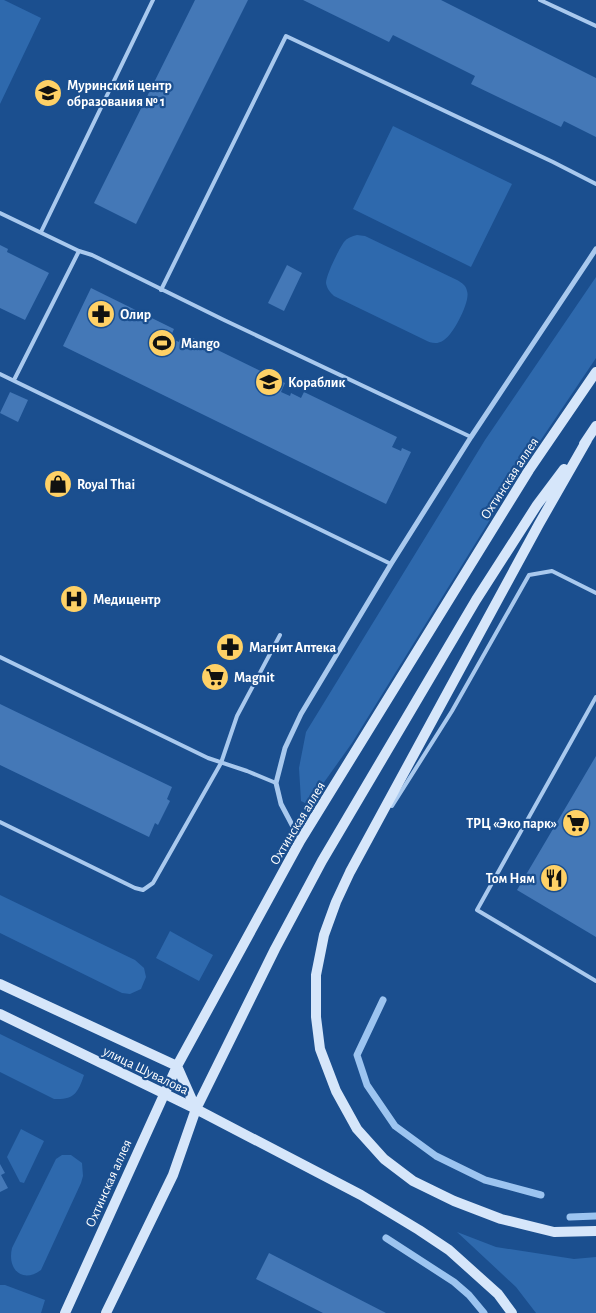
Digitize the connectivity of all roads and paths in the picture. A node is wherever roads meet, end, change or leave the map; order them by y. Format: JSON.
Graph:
{"nodes":[{"id":1,"x":153,"y":0,"type":"edge"},
{"id":2,"x":540,"y":0,"type":"edge"},
{"id":3,"x":596,"y":26,"type":"edge"},
{"id":4,"x":596,"y":184,"type":"edge"},
{"id":5,"x":0,"y":213,"type":"edge"},
{"id":6,"x":41,"y":232,"type":"junction"},
{"id":7,"x":596,"y":249,"type":"edge"},
{"id":8,"x":79,"y":251,"type":"junction"},
{"id":9,"x":162,"y":290,"type":"junction"},
{"id":10,"x":596,"y":372,"type":"edge"},
{"id":11,"x":0,"y":374,"type":"edge"},
{"id":12,"x":14,"y":380,"type":"junction"},
{"id":13,"x":596,"y":426,"type":"edge"},
{"id":14,"x":471,"y":437,"type":"junction"},
{"id":15,"x":587,"y":440,"type":"junction"},
{"id":16,"x":391,"y":564,"type":"junction"},
{"id":17,"x":596,"y":593,"type":"edge"},
{"id":18,"x":280,"y":635,"type":"dead end"},
{"id":19,"x":0,"y":657,"type":"edge"},
{"id":20,"x":596,"y":697,"type":"edge"},
{"id":21,"x":221,"y":763,"type":"junction"},
{"id":22,"x":276,"y":783,"type":"junction"},
{"id":23,"x":0,"y":822,"type":"edge"},
{"id":24,"x":300,"y":841,"type":"junction"},
{"id":25,"x":364,"y":847,"type":"junction"},
{"id":26,"x":596,"y":981,"type":"edge"},
{"id":27,"x":0,"y":984,"type":"edge"},
{"id":28,"x":0,"y":1014,"type":"edge"},
{"id":29,"x":177,"y":1066,"type":"junction"},
{"id":30,"x":164,"y":1093,"type":"junction"},
{"id":31,"x":196,"y":1109,"type":"junction"},
{"id":32,"x":596,"y":1231,"type":"edge"},
{"id":33,"x":65,"y":1313,"type":"edge"},
{"id":34,"x":106,"y":1313,"type":"edge"},
{"id":35,"x":512,"y":1313,"type":"edge"}],
"edges":[{"from":1,"to":6,"type":"lane"},
{"from":2,"to":3,"type":"lane"},
{"from":4,"to":9,"type":"lane"},
{"from":5,"to":6,"type":"lane"},
{"from":6,"to":8,"type":"lane"},
{"from":7,"to":14,"type":"street"},
{"from":8,"to":9,"type":"lane"},
{"from":8,"to":12,"type":"lane"},
{"from":9,"to":14,"type":"lane"},
{"from":10,"to":24,"type":"street","name":"Охтинская аллея"},
{"from":11,"to":12,"type":"lane"},
{"from":12,"to":16,"type":"lane"},
{"from":13,"to":15,"type":"street"},
{"from":14,"to":16,"type":"street"},
{"from":15,"to":25,"type":"street"},
{"from":15,"to":31,"type":"street"},
{"from":16,"to":22,"type":"street"},
{"from":17,"to":25,"type":"lane"},
{"from":18,"to":21,"type":"lane"},
{"from":19,"to":21,"type":"lane"},
{"from":20,"to":26,"type":"lane"},
{"from":21,"to":22,"type":"lane"},
{"from":21,"to":23,"type":"lane"},
{"from":22,"to":24,"type":"street"},
{"from":24,"to":29,"type":"street","name":"Охтинская аллея"},
{"from":25,"to":32,"type":"street"},
{"from":27,"to":29,"type":"street","name":"улица Шувалова"},
{"from":28,"to":30,"type":"street","name":"улица Шувалова"},
{"from":29,"to":30,"type":"street","name":"Охтинская аллея"},
{"from":29,"to":31,"type":"street","name":"улица Шувалова"},
{"from":30,"to":31,"type":"street","name":"улица Шувалова"},
{"from":30,"to":33,"type":"street","name":"Охтинская аллея"},
{"from":31,"to":34,"type":"street"},
{"from":31,"to":35,"type":"street"}]}
